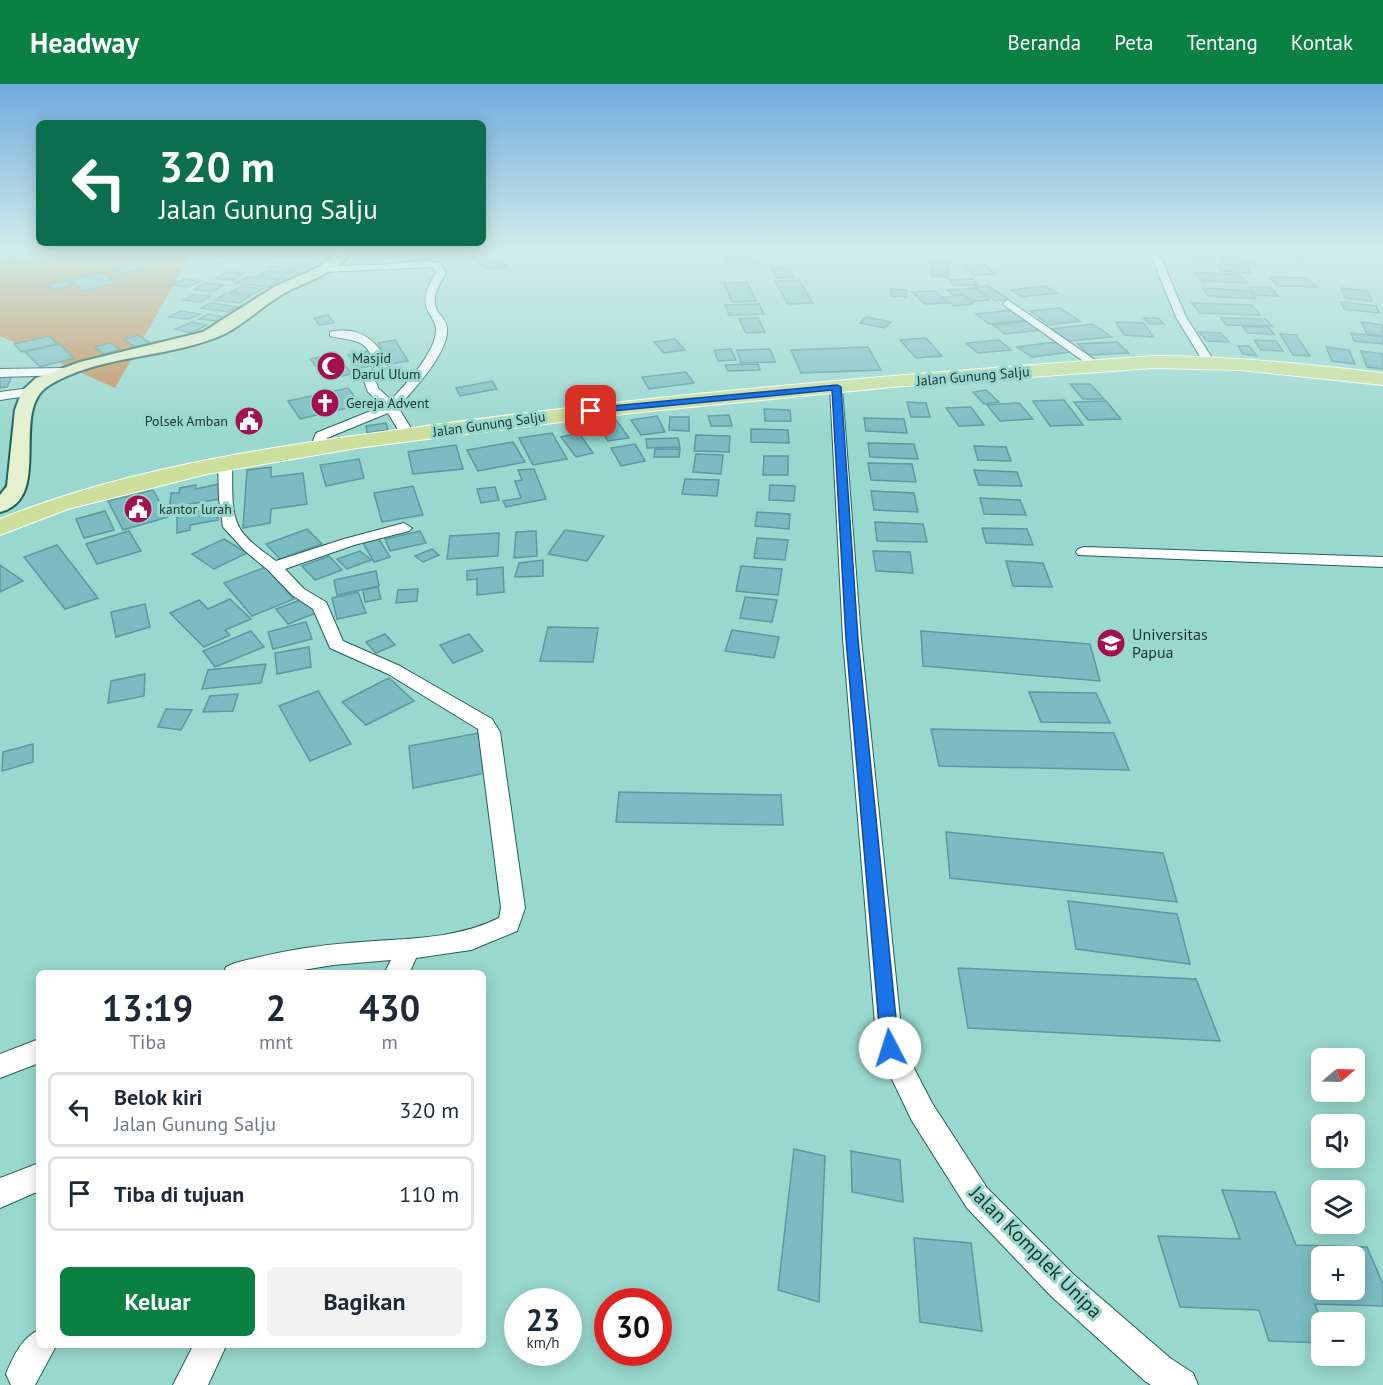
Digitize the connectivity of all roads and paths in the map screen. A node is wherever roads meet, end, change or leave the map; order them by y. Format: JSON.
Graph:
{"nodes":[{"id":1,"x":245,"y":312,"type":"edge"},
{"id":2,"x":433,"y":312,"type":"edge"},
{"id":3,"x":1020,"y":312,"type":"edge"},
{"id":4,"x":1178,"y":312,"type":"edge"},
{"id":5,"x":334,"y":333,"type":"dead end"},
{"id":6,"x":1208,"y":361,"type":"junction"},
{"id":7,"x":1097,"y":366,"type":"junction"},
{"id":8,"x":64,"y":372,"type":"junction"},
{"id":9,"x":0,"y":373,"type":"edge"},
{"id":10,"x":1383,"y":379,"type":"edge"},
{"id":11,"x":837,"y":387,"type":"junction"},
{"id":12,"x":30,"y":392,"type":"junction"},
{"id":13,"x":0,"y":396,"type":"edge"},
{"id":14,"x":391,"y":407,"type":"junction"},
{"id":15,"x":408,"y":435,"type":"junction"},
{"id":16,"x":317,"y":449,"type":"junction"},
{"id":17,"x":225,"y":464,"type":"junction"},
{"id":18,"x":4,"y":502,"type":"edge"},
{"id":19,"x":57,"y":505,"type":"junction"},
{"id":20,"x":0,"y":528,"type":"edge"},
{"id":21,"x":404,"y":528,"type":"dead end"},
{"id":22,"x":1084,"y":552,"type":"dead end"},
{"id":23,"x":1383,"y":562,"type":"edge"},
{"id":24,"x":274,"y":567,"type":"junction"},
{"id":25,"x":409,"y":949,"type":"junction"},
{"id":26,"x":260,"y":970,"type":"edge"},
{"id":27,"x":398,"y":970,"type":"edge"},
{"id":28,"x":36,"y":1052,"type":"edge"},
{"id":29,"x":0,"y":1066,"type":"edge"},
{"id":30,"x":36,"y":1178,"type":"edge"},
{"id":31,"x":0,"y":1193,"type":"edge"},
{"id":32,"x":39,"y":1348,"type":"edge"},
{"id":33,"x":209,"y":1348,"type":"edge"},
{"id":34,"x":23,"y":1374,"type":"dead end"},
{"id":35,"x":1166,"y":1380,"type":"edge"},
{"id":36,"x":190,"y":1385,"type":"edge"}],
"edges":[{"from":1,"to":8,"type":"main road"},
{"from":2,"to":14,"type":"street"},
{"from":3,"to":7,"type":"street"},
{"from":4,"to":6,"type":"street"},
{"from":5,"to":14,"type":"street"},
{"from":6,"to":7,"type":"main road","name":"Jalan Gunung Salju"},
{"from":6,"to":10,"type":"main road","name":"Jalan Gunung Salju"},
{"from":7,"to":11,"type":"main road","name":"Jalan Gunung Salju"},
{"from":8,"to":9,"type":"street"},
{"from":8,"to":12,"type":"main road"},
{"from":11,"to":15,"type":"main road","name":"Jalan Gunung Salju"},
{"from":11,"to":35,"type":"street","name":"Jalan Komplek Unipa"},
{"from":12,"to":13,"type":"street"},
{"from":12,"to":18,"type":"main road"},
{"from":14,"to":15,"type":"street"},
{"from":14,"to":16,"type":"street"},
{"from":15,"to":16,"type":"main road","name":"Jalan Gunung Salju"},
{"from":16,"to":17,"type":"main road","name":"Jalan Gunung Salju"},
{"from":17,"to":19,"type":"main road","name":"Jalan Gunung Salju"},
{"from":17,"to":24,"type":"street"},
{"from":18,"to":19,"type":"main road"},
{"from":19,"to":20,"type":"main road","name":"Jalan Gunung Salju"},
{"from":21,"to":24,"type":"street"},
{"from":22,"to":23,"type":"street"},
{"from":24,"to":25,"type":"street"},
{"from":25,"to":26,"type":"street"},
{"from":25,"to":27,"type":"street"},
{"from":28,"to":29,"type":"street"},
{"from":30,"to":31,"type":"street"},
{"from":32,"to":34,"type":"street"},
{"from":33,"to":36,"type":"street"}]}
